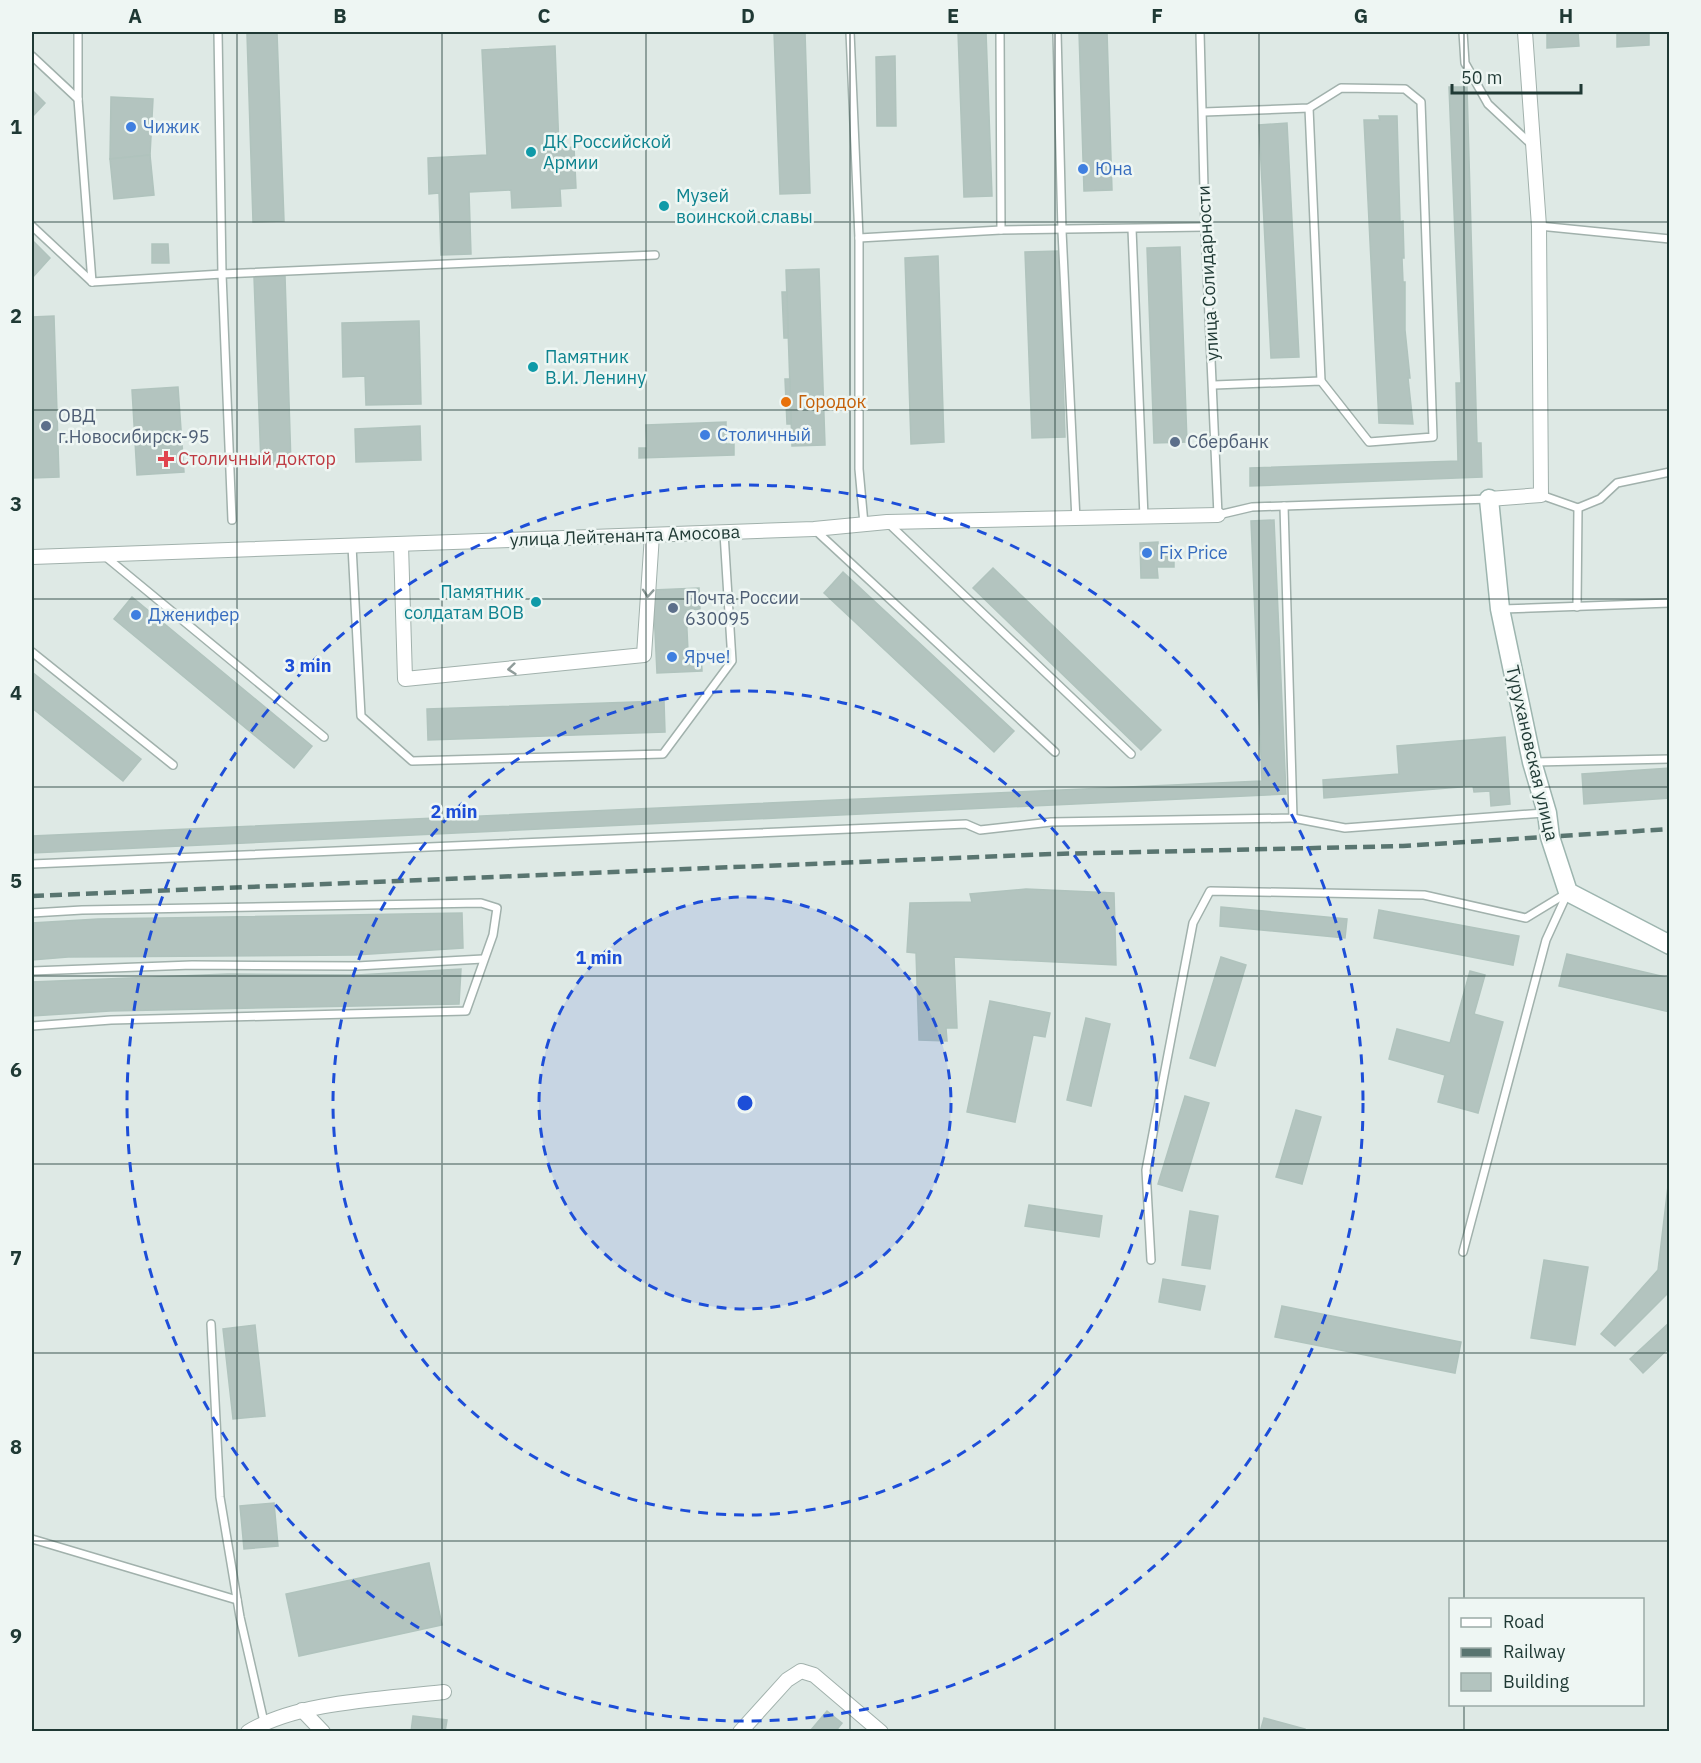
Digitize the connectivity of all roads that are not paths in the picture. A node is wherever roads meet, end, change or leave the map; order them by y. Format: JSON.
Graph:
{"nodes":[{"id":1,"x":78,"y":32,"type":"edge"},
{"id":2,"x":218,"y":32,"type":"edge"},
{"id":3,"x":850,"y":32,"type":"edge"},
{"id":4,"x":999,"y":32,"type":"edge"},
{"id":5,"x":1057,"y":32,"type":"edge"},
{"id":6,"x":1200,"y":32,"type":"edge"},
{"id":7,"x":1463,"y":32,"type":"edge"},
{"id":8,"x":1526,"y":32,"type":"edge"},
{"id":9,"x":32,"y":56,"type":"edge"},
{"id":10,"x":78,"y":99,"type":"junction"},
{"id":11,"x":1310,"y":108,"type":"junction"},
{"id":12,"x":1204,"y":112,"type":"junction"},
{"id":13,"x":1534,"y":147,"type":"junction"},
{"id":14,"x":32,"y":226,"type":"edge"},
{"id":15,"x":1539,"y":226,"type":"junction"},
{"id":16,"x":1205,"y":227,"type":"junction"},
{"id":17,"x":1132,"y":229,"type":"junction"},
{"id":18,"x":1001,"y":230,"type":"junction"},
{"id":19,"x":1062,"y":231,"type":"junction"},
{"id":20,"x":860,"y":238,"type":"junction"},
{"id":21,"x":1670,"y":239,"type":"edge"},
{"id":22,"x":655,"y":255,"type":"dead end"},
{"id":23,"x":222,"y":274,"type":"junction"},
{"id":24,"x":92,"y":282,"type":"junction"},
{"id":25,"x":1321,"y":381,"type":"junction"},
{"id":26,"x":1214,"y":386,"type":"junction"},
{"id":27,"x":1670,"y":472,"type":"edge"},
{"id":28,"x":1541,"y":495,"type":"junction"},
{"id":29,"x":1489,"y":499,"type":"junction"},
{"id":30,"x":1284,"y":506,"type":"junction"},
{"id":31,"x":1578,"y":508,"type":"junction"},
{"id":32,"x":1218,"y":515,"type":"junction"},
{"id":33,"x":1144,"y":517,"type":"junction"},
{"id":34,"x":232,"y":520,"type":"dead end"},
{"id":35,"x":1076,"y":520,"type":"junction"},
{"id":36,"x":887,"y":522,"type":"junction"},
{"id":37,"x":864,"y":524,"type":"junction"},
{"id":38,"x":814,"y":529,"type":"junction"},
{"id":39,"x":724,"y":533,"type":"junction"},
{"id":40,"x":652,"y":535,"type":"junction"},
{"id":41,"x":401,"y":545,"type":"junction"},
{"id":42,"x":352,"y":546,"type":"junction"},
{"id":43,"x":104,"y":555,"type":"junction"},
{"id":44,"x":32,"y":557,"type":"edge"},
{"id":45,"x":1670,"y":603,"type":"edge"},
{"id":46,"x":1577,"y":607,"type":"junction"},
{"id":47,"x":1500,"y":609,"type":"junction"},
{"id":48,"x":32,"y":652,"type":"edge"},
{"id":49,"x":324,"y":737,"type":"dead end"},
{"id":50,"x":1055,"y":752,"type":"dead end"},
{"id":51,"x":1131,"y":754,"type":"dead end"},
{"id":52,"x":1670,"y":759,"type":"edge"},
{"id":53,"x":1532,"y":762,"type":"junction"},
{"id":54,"x":173,"y":765,"type":"dead end"},
{"id":55,"x":1547,"y":813,"type":"junction"},
{"id":56,"x":1293,"y":818,"type":"junction"},
{"id":57,"x":32,"y":864,"type":"edge"},
{"id":58,"x":1568,"y":892,"type":"junction"},
{"id":59,"x":32,"y":914,"type":"edge"},
{"id":60,"x":1670,"y":945,"type":"edge"},
{"id":61,"x":483,"y":959,"type":"junction"},
{"id":62,"x":32,"y":971,"type":"edge"},
{"id":63,"x":32,"y":1026,"type":"edge"},
{"id":64,"x":1463,"y":1252,"type":"dead end"},
{"id":65,"x":1152,"y":1260,"type":"dead end"},
{"id":66,"x":211,"y":1324,"type":"dead end"},
{"id":67,"x":32,"y":1539,"type":"edge"},
{"id":68,"x":237,"y":1600,"type":"junction"},
{"id":69,"x":444,"y":1692,"type":"dead end"},
{"id":70,"x":302,"y":1710,"type":"junction"},
{"id":71,"x":264,"y":1722,"type":"junction"},
{"id":72,"x":248,"y":1731,"type":"edge"},
{"id":73,"x":323,"y":1731,"type":"edge"},
{"id":74,"x":740,"y":1731,"type":"edge"},
{"id":75,"x":881,"y":1731,"type":"edge"}],
"edges":[{"from":1,"to":10,"type":"lane"},
{"from":2,"to":23,"type":"lane"},
{"from":3,"to":20,"type":"lane"},
{"from":4,"to":18,"type":"lane"},
{"from":5,"to":19,"type":"lane"},
{"from":6,"to":12,"type":"lane","name":"улица Солидарности"},
{"from":7,"to":13,"type":"lane"},
{"from":8,"to":13,"type":"street"},
{"from":9,"to":10,"type":"lane"},
{"from":10,"to":24,"type":"lane"},
{"from":11,"to":12,"type":"lane"},
{"from":11,"to":25,"type":"lane"},
{"from":11,"to":25,"type":"lane"},
{"from":12,"to":16,"type":"lane","name":"улица Солидарности"},
{"from":13,"to":15,"type":"street"},
{"from":14,"to":24,"type":"lane"},
{"from":15,"to":21,"type":"lane"},
{"from":15,"to":28,"type":"street"},
{"from":16,"to":17,"type":"lane"},
{"from":16,"to":26,"type":"lane","name":"улица Солидарности"},
{"from":17,"to":19,"type":"lane"},
{"from":17,"to":33,"type":"lane"},
{"from":18,"to":19,"type":"lane"},
{"from":18,"to":20,"type":"lane"},
{"from":19,"to":35,"type":"lane"},
{"from":20,"to":37,"type":"lane"},
{"from":22,"to":23,"type":"lane"},
{"from":23,"to":24,"type":"lane"},
{"from":23,"to":34,"type":"lane"},
{"from":25,"to":26,"type":"lane"},
{"from":26,"to":32,"type":"lane","name":"улица Солидарности"},
{"from":27,"to":31,"type":"lane"},
{"from":28,"to":29,"type":"street"},
{"from":28,"to":31,"type":"lane"},
{"from":29,"to":30,"type":"lane"},
{"from":29,"to":47,"type":"street","name":"Турухановская улица"},
{"from":30,"to":32,"type":"lane"},
{"from":30,"to":56,"type":"lane"},
{"from":31,"to":46,"type":"lane"},
{"from":32,"to":33,"type":"street","name":"улица Лейтенанта Амосова"},
{"from":33,"to":35,"type":"street","name":"улица Лейтенанта Амосова"},
{"from":35,"to":36,"type":"street","name":"улица Лейтенанта Амосова"},
{"from":36,"to":37,"type":"street","name":"улица Лейтенанта Амосова"},
{"from":36,"to":51,"type":"lane"},
{"from":37,"to":38,"type":"street","name":"улица Лейтенанта Амосова"},
{"from":38,"to":39,"type":"street","name":"улица Лейтенанта Амосова"},
{"from":38,"to":50,"type":"lane"},
{"from":39,"to":40,"type":"street","name":"улица Лейтенанта Амосова"},
{"from":39,"to":42,"type":"lane"},
{"from":40,"to":41,"type":"street","name":"улица Лейтенанта Амосова"},
{"from":40,"to":41,"type":"street","one_way":true},
{"from":41,"to":42,"type":"street","name":"улица Лейтенанта Амосова"},
{"from":42,"to":43,"type":"street","name":"улица Лейтенанта Амосова"},
{"from":43,"to":44,"type":"street","name":"улица Лейтенанта Амосова"},
{"from":43,"to":49,"type":"lane"},
{"from":45,"to":46,"type":"lane"},
{"from":46,"to":47,"type":"lane"},
{"from":47,"to":53,"type":"street","name":"Турухановская улица"},
{"from":48,"to":54,"type":"lane"},
{"from":52,"to":53,"type":"lane"},
{"from":53,"to":55,"type":"street","name":"Турухановская улица"},
{"from":55,"to":56,"type":"lane"},
{"from":55,"to":58,"type":"street","name":"Турухановская улица"},
{"from":56,"to":57,"type":"lane"},
{"from":58,"to":60,"type":"street"},
{"from":58,"to":64,"type":"lane"},
{"from":58,"to":65,"type":"lane"},
{"from":59,"to":61,"type":"lane"},
{"from":61,"to":62,"type":"lane"},
{"from":61,"to":63,"type":"lane"},
{"from":66,"to":68,"type":"lane"},
{"from":67,"to":68,"type":"lane"},
{"from":68,"to":71,"type":"lane"},
{"from":69,"to":70,"type":"street"},
{"from":70,"to":71,"type":"street"},
{"from":70,"to":73,"type":"street"},
{"from":71,"to":72,"type":"street"},
{"from":74,"to":75,"type":"street"}]}
